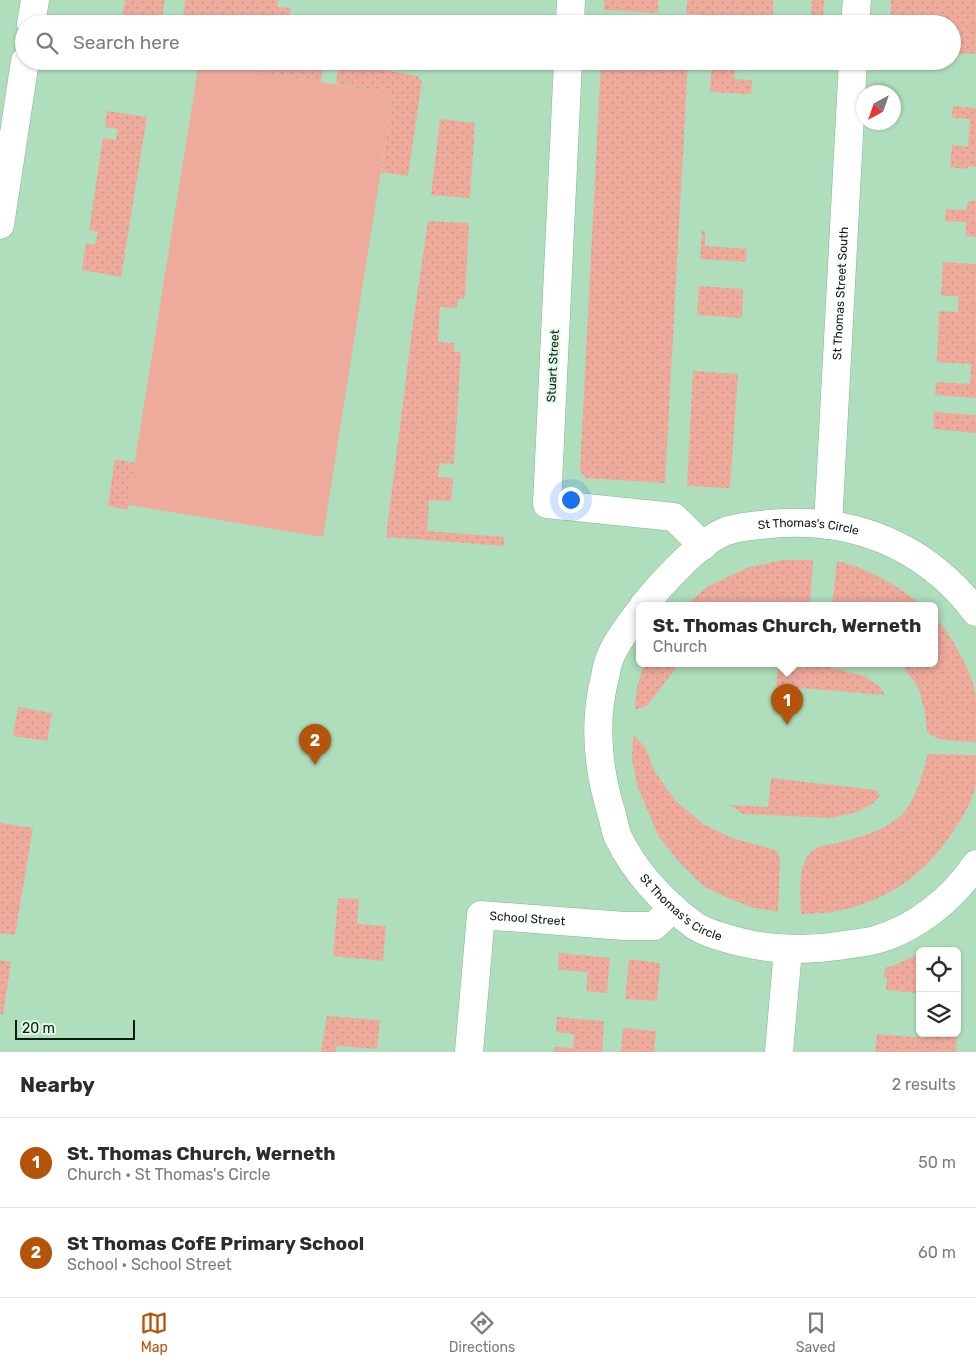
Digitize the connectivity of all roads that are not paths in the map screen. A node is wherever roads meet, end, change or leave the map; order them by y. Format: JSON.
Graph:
{"nodes":[{"id":1,"x":35,"y":0,"type":"edge"},
{"id":2,"x":571,"y":0,"type":"edge"},
{"id":3,"x":856,"y":0,"type":"edge"},
{"id":4,"x":32,"y":15,"type":"edge"},
{"id":5,"x":570,"y":15,"type":"edge"},
{"id":6,"x":855,"y":15,"type":"edge"},
{"id":7,"x":24,"y":70,"type":"edge"},
{"id":8,"x":568,"y":70,"type":"edge"},
{"id":9,"x":853,"y":70,"type":"edge"},
{"id":10,"x":0,"y":224,"type":"edge"},
{"id":11,"x":828,"y":525,"type":"junction"},
{"id":12,"x":703,"y":546,"type":"junction"},
{"id":13,"x":646,"y":602,"type":"edge"},
{"id":14,"x":976,"y":612,"type":"edge"},
{"id":15,"x":636,"y":616,"type":"edge"},
{"id":16,"x":976,"y":864,"type":"edge"},
{"id":17,"x":673,"y":908,"type":"junction"},
{"id":18,"x":788,"y":950,"type":"junction"},
{"id":19,"x":469,"y":1052,"type":"edge"},
{"id":20,"x":779,"y":1052,"type":"edge"}],
"edges":[{"from":1,"to":4,"type":"street"},
{"from":2,"to":5,"type":"street"},
{"from":3,"to":6,"type":"street"},
{"from":7,"to":10,"type":"street"},
{"from":8,"to":12,"type":"street","name":"Stuart Street"},
{"from":9,"to":11,"type":"street","name":"St Thomas Street South"},
{"from":11,"to":12,"type":"street","name":"St Thomas's Circle"},
{"from":11,"to":14,"type":"street","name":"St Thomas's Circle"},
{"from":12,"to":13,"type":"street","name":"St Thomas's Circle"},
{"from":15,"to":17,"type":"street","name":"St Thomas's Circle"},
{"from":16,"to":18,"type":"street","name":"St Thomas's Circle"},
{"from":17,"to":18,"type":"street","name":"St Thomas's Circle"},
{"from":17,"to":19,"type":"street","name":"School Street"},
{"from":18,"to":20,"type":"street"}]}
